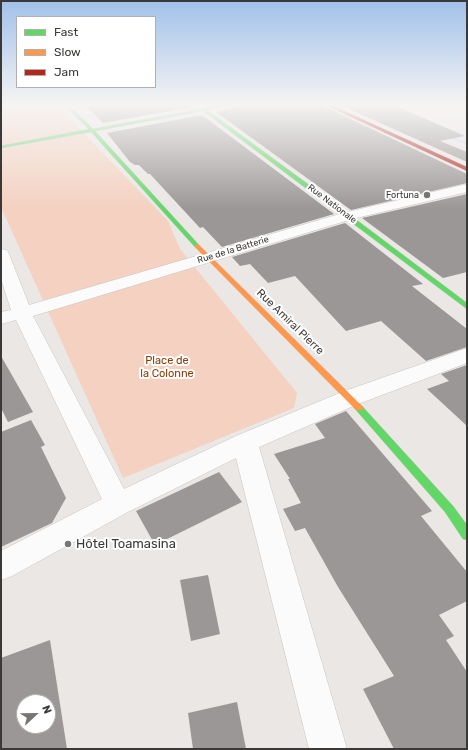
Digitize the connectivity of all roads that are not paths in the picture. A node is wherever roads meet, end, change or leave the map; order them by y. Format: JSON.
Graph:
{"nodes":[{"id":1,"x":44,"y":139,"type":"edge"},
{"id":2,"x":100,"y":139,"type":"edge"},
{"id":3,"x":243,"y":139,"type":"edge"},
{"id":4,"x":401,"y":139,"type":"edge"},
{"id":5,"x":1,"y":147,"type":"edge"},
{"id":6,"x":467,"y":169,"type":"edge"},
{"id":7,"x":467,"y":188,"type":"edge"},
{"id":8,"x":348,"y":216,"type":"junction"},
{"id":9,"x":1,"y":254,"type":"edge"},
{"id":10,"x":207,"y":257,"type":"junction"},
{"id":11,"x":467,"y":307,"type":"edge"},
{"id":12,"x":22,"y":313,"type":"junction"},
{"id":13,"x":1,"y":318,"type":"edge"},
{"id":14,"x":467,"y":355,"type":"edge"},
{"id":15,"x":350,"y":398,"type":"junction"},
{"id":16,"x":245,"y":442,"type":"junction"},
{"id":17,"x":118,"y":504,"type":"junction"},
{"id":18,"x":467,"y":535,"type":"edge"},
{"id":19,"x":1,"y":566,"type":"edge"},
{"id":20,"x":328,"y":749,"type":"edge"}],
"edges":[{"from":1,"to":5,"type":"street"},
{"from":2,"to":10,"type":"street","name":"Rue Amiral Pierre"},
{"from":3,"to":8,"type":"street","name":"Rue Nationale"},
{"from":4,"to":6,"type":"street"},
{"from":7,"to":8,"type":"street","name":"Rue de la Batterie"},
{"from":8,"to":10,"type":"street","name":"Rue de la Batterie"},
{"from":8,"to":11,"type":"street","name":"Rue Nationale"},
{"from":9,"to":12,"type":"street"},
{"from":10,"to":12,"type":"street","name":"Rue de la Batterie"},
{"from":10,"to":15,"type":"street","name":"Rue Amiral Pierre"},
{"from":12,"to":13,"type":"street","name":"Rue de la Batterie"},
{"from":12,"to":17,"type":"street"},
{"from":14,"to":15,"type":"street"},
{"from":15,"to":16,"type":"street"},
{"from":15,"to":18,"type":"street","name":"Rue Amiral Pierre"},
{"from":16,"to":17,"type":"street"},
{"from":16,"to":20,"type":"street"},
{"from":17,"to":19,"type":"street"}]}
